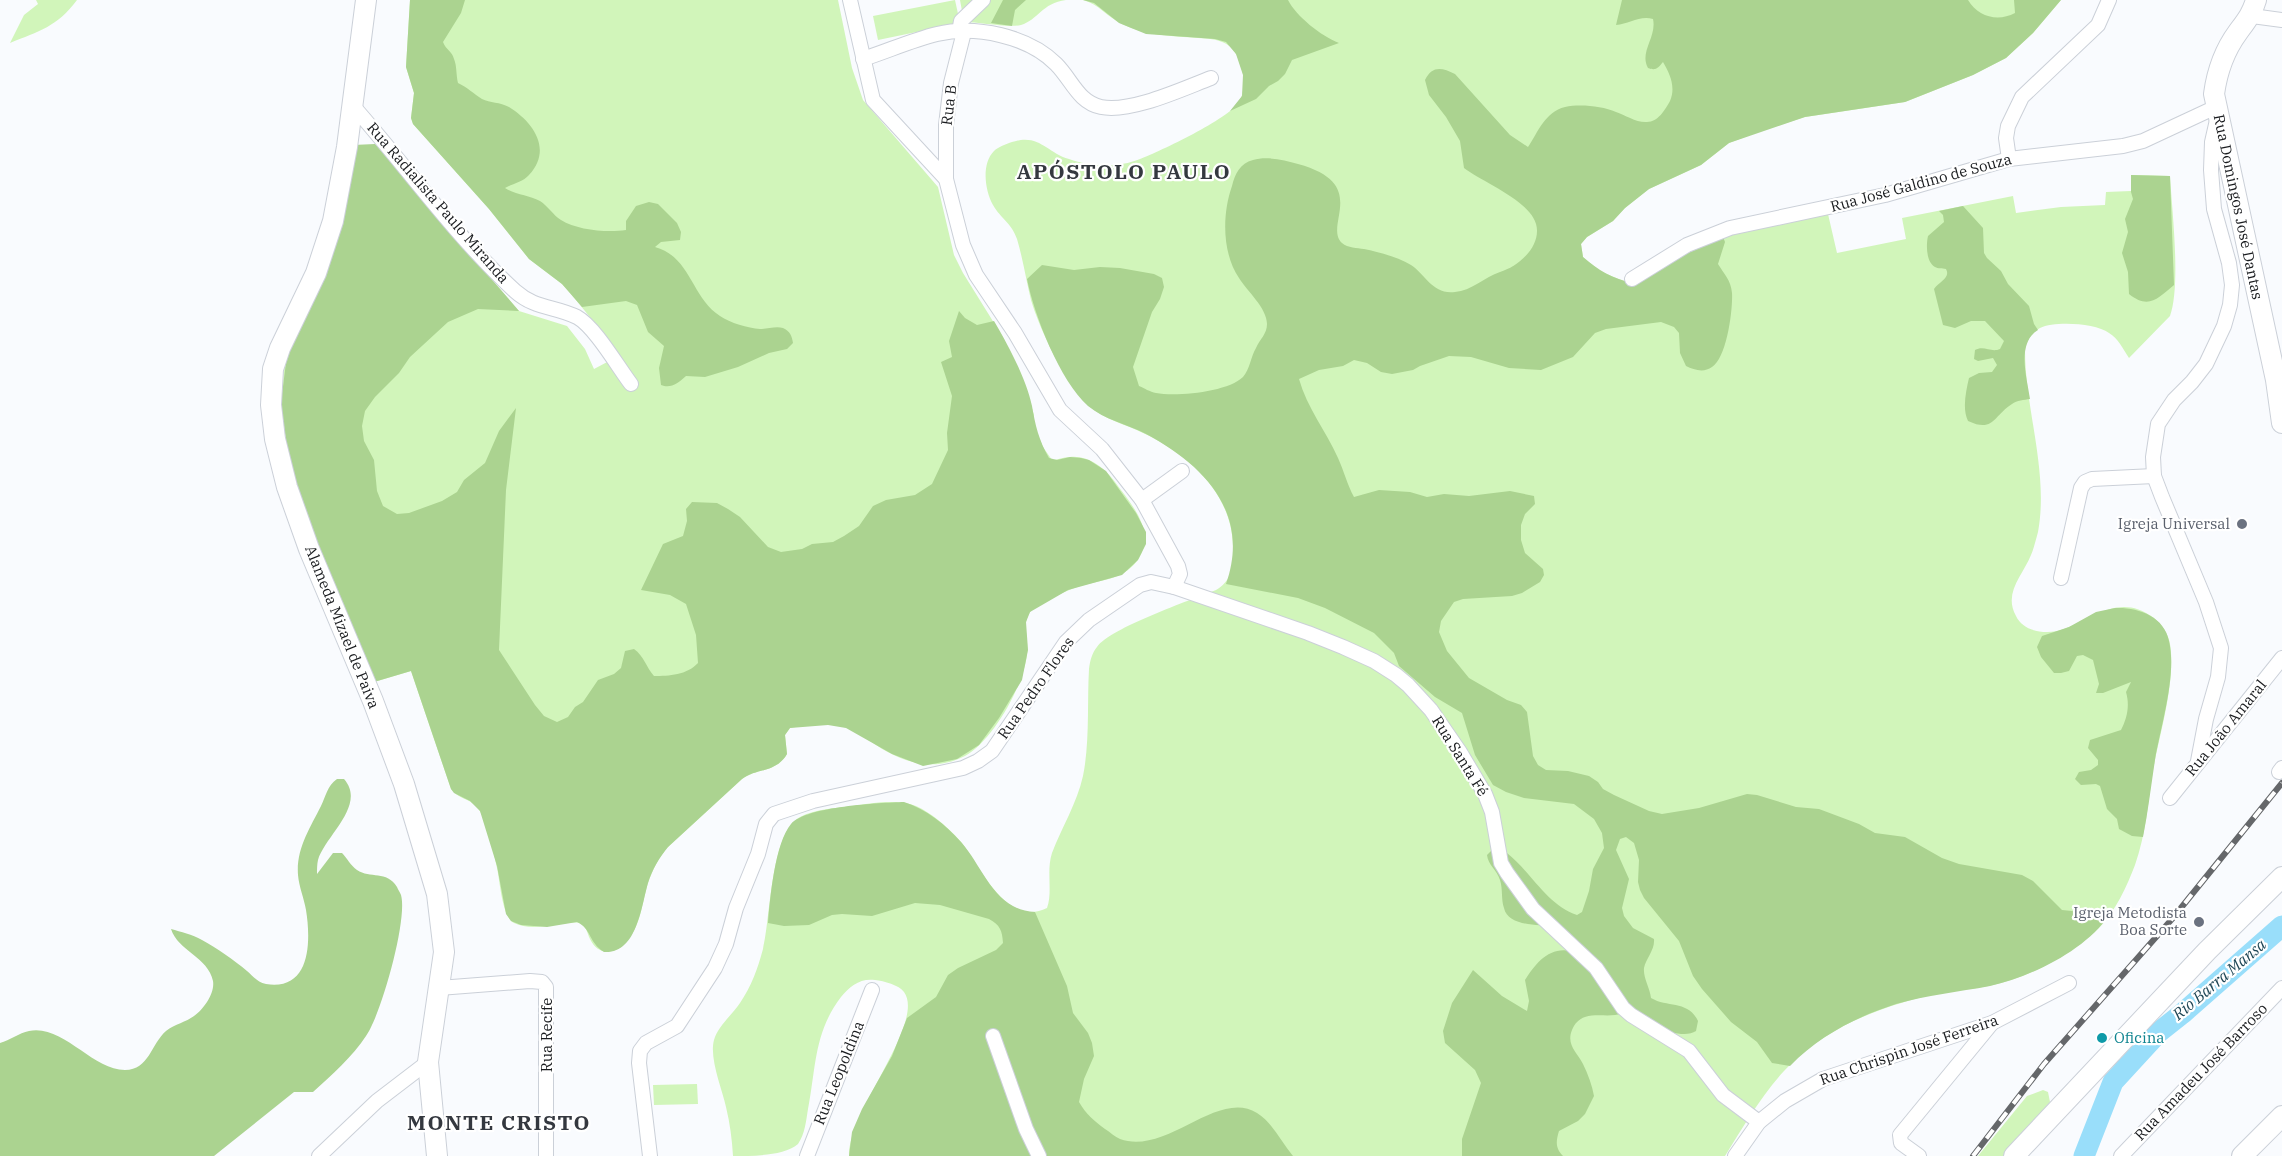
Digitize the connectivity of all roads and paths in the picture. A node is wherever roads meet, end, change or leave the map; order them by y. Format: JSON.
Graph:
{"nodes":[{"id":1,"x":366,"y":0,"type":"edge"},
{"id":2,"x":850,"y":0,"type":"edge"},
{"id":3,"x":983,"y":0,"type":"edge"},
{"id":4,"x":2109,"y":0,"type":"edge"},
{"id":5,"x":2254,"y":8,"type":"edge"},
{"id":6,"x":2282,"y":20,"type":"edge"},
{"id":7,"x":962,"y":32,"type":"junction"},
{"id":8,"x":863,"y":59,"type":"junction"},
{"id":9,"x":1210,"y":78,"type":"dead end"},
{"id":10,"x":353,"y":106,"type":"junction"},
{"id":11,"x":2217,"y":111,"type":"junction"},
{"id":12,"x":2009,"y":159,"type":"junction"},
{"id":13,"x":946,"y":179,"type":"junction"},
{"id":14,"x":1632,"y":279,"type":"dead end"},
{"id":15,"x":2279,"y":382,"type":"edge"},
{"id":16,"x":631,"y":384,"type":"dead end"},
{"id":17,"x":2282,"y":423,"type":"edge"},
{"id":18,"x":1182,"y":471,"type":"dead end"},
{"id":19,"x":2154,"y":476,"type":"junction"},
{"id":20,"x":1142,"y":500,"type":"junction"},
{"id":21,"x":2061,"y":578,"type":"dead end"},
{"id":22,"x":1174,"y":586,"type":"junction"},
{"id":23,"x":2282,"y":658,"type":"edge"},
{"id":24,"x":2198,"y":761,"type":"junction"},
{"id":25,"x":2170,"y":798,"type":"dead end"},
{"id":26,"x":2282,"y":876,"type":"edge"},
{"id":27,"x":2069,"y":983,"type":"dead end"},
{"id":28,"x":439,"y":988,"type":"junction"},
{"id":29,"x":2282,"y":988,"type":"edge"},
{"id":30,"x":872,"y":990,"type":"dead end"},
{"id":31,"x":1992,"y":1023,"type":"junction"},
{"id":32,"x":1961,"y":1033,"type":"junction"},
{"id":33,"x":993,"y":1036,"type":"dead end"},
{"id":34,"x":1971,"y":1048,"type":"junction"},
{"id":35,"x":428,"y":1062,"type":"junction"},
{"id":36,"x":2282,"y":1116,"type":"edge"},
{"id":37,"x":1759,"y":1122,"type":"junction"},
{"id":38,"x":319,"y":1156,"type":"edge"},
{"id":39,"x":438,"y":1156,"type":"edge"},
{"id":40,"x":546,"y":1156,"type":"edge"},
{"id":41,"x":655,"y":1156,"type":"edge"},
{"id":42,"x":807,"y":1156,"type":"edge"},
{"id":43,"x":1039,"y":1156,"type":"edge"},
{"id":44,"x":1735,"y":1156,"type":"edge"},
{"id":45,"x":1918,"y":1156,"type":"edge"},
{"id":46,"x":2014,"y":1156,"type":"edge"},
{"id":47,"x":2121,"y":1156,"type":"edge"},
{"id":48,"x":2242,"y":1156,"type":"edge"}],
"edges":[{"from":1,"to":10,"type":"street","name":"Alameda Mizael de Paiva"},
{"from":2,"to":8,"type":"street"},
{"from":3,"to":7,"type":"street","name":"Rua B"},
{"from":4,"to":12,"type":"street"},
{"from":5,"to":6,"type":"street"},
{"from":5,"to":11,"type":"street","name":"Rua Domingos José Dantas"},
{"from":7,"to":8,"type":"street"},
{"from":7,"to":9,"type":"street"},
{"from":7,"to":13,"type":"street","name":"Rua B"},
{"from":8,"to":13,"type":"street"},
{"from":10,"to":16,"type":"street","name":"Rua Radialista Paulo Miranda"},
{"from":10,"to":28,"type":"street","name":"Alameda Mizael de Paiva"},
{"from":11,"to":12,"type":"street","name":"Rua José Galdino de Souza"},
{"from":11,"to":15,"type":"street","name":"Rua Domingos José Dantas"},
{"from":11,"to":19,"type":"street"},
{"from":12,"to":14,"type":"street","name":"Rua José Galdino de Souza"},
{"from":13,"to":20,"type":"street"},
{"from":15,"to":17,"type":"street","name":"Rua Domingos José Dantas"},
{"from":18,"to":20,"type":"street"},
{"from":19,"to":21,"type":"street"},
{"from":19,"to":24,"type":"street"},
{"from":20,"to":22,"type":"street"},
{"from":22,"to":37,"type":"street","name":"Rua Santa Fé"},
{"from":22,"to":41,"type":"street","name":"Rua Pedro Flores"},
{"from":23,"to":24,"type":"street","name":"Rua João Amaral"},
{"from":24,"to":25,"type":"street","name":"Rua João Amaral"},
{"from":26,"to":46,"type":"street"},
{"from":27,"to":31,"type":"street","name":"Rua Chrispin José Ferreira"},
{"from":28,"to":35,"type":"street","name":"Alameda Mizael de Paiva"},
{"from":28,"to":40,"type":"street","name":"Rua Recife"},
{"from":29,"to":47,"type":"street","name":"Rua Amadeu José Barroso"},
{"from":30,"to":42,"type":"street","name":"Rua Leopoldina"},
{"from":31,"to":32,"type":"street","name":"Rua Chrispin José Ferreira"},
{"from":31,"to":34,"type":"street"},
{"from":32,"to":34,"type":"street"},
{"from":32,"to":37,"type":"street","name":"Rua Chrispin José Ferreira"},
{"from":33,"to":43,"type":"street"},
{"from":34,"to":45,"type":"street"},
{"from":35,"to":38,"type":"street"},
{"from":35,"to":39,"type":"street","name":"Alameda Mizael de Paiva"},
{"from":36,"to":48,"type":"street"},
{"from":37,"to":44,"type":"street","name":"Rua Chrispin José Ferreira"}]}
